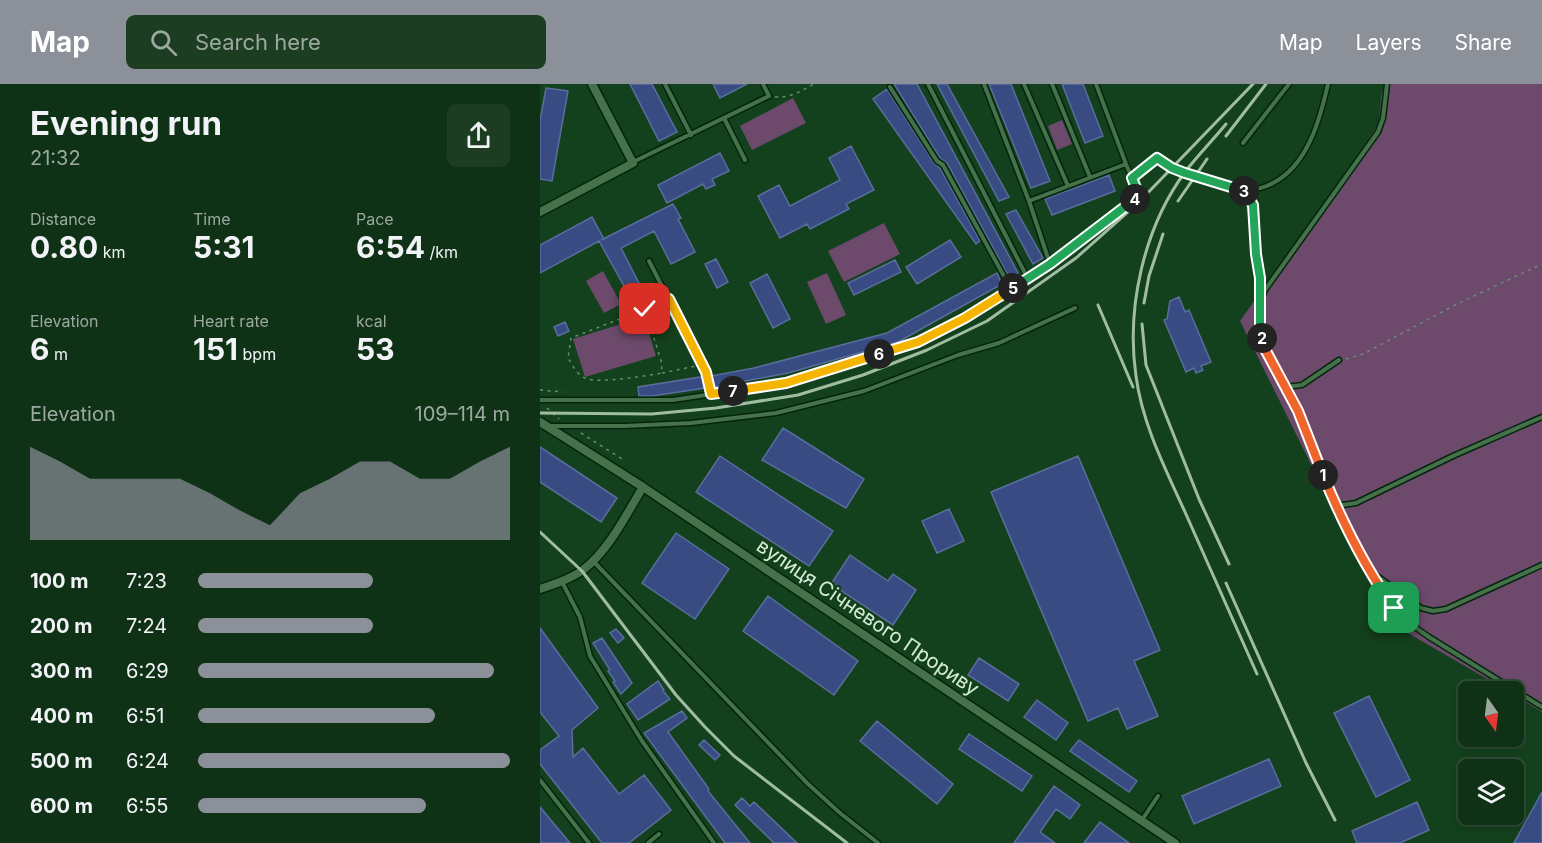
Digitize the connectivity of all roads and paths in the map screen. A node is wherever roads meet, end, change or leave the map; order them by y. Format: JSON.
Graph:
{"nodes":[{"id":1,"x":592,"y":84,"type":"edge"},
{"id":2,"x":665,"y":84,"type":"edge"},
{"id":3,"x":762,"y":84,"type":"edge"},
{"id":4,"x":814,"y":84,"type":"edge"},
{"id":5,"x":928,"y":84,"type":"edge"},
{"id":6,"x":984,"y":84,"type":"edge"},
{"id":7,"x":1024,"y":84,"type":"edge"},
{"id":8,"x":1053,"y":84,"type":"edge"},
{"id":9,"x":1096,"y":84,"type":"edge"},
{"id":10,"x":1289,"y":84,"type":"edge"},
{"id":11,"x":1328,"y":84,"type":"edge"},
{"id":12,"x":1387,"y":84,"type":"edge"},
{"id":13,"x":890,"y":87,"type":"dead end"},
{"id":14,"x":768,"y":96,"type":"junction"},
{"id":15,"x":724,"y":118,"type":"junction"},
{"id":16,"x":691,"y":135,"type":"junction"},
{"id":17,"x":1243,"y":143,"type":"dead end"},
{"id":18,"x":745,"y":160,"type":"dead end"},
{"id":19,"x":633,"y":163,"type":"junction"},
{"id":20,"x":1126,"y":164,"type":"junction"},
{"id":21,"x":1090,"y":177,"type":"junction"},
{"id":22,"x":1132,"y":178,"type":"junction"},
{"id":23,"x":1068,"y":186,"type":"junction"},
{"id":24,"x":1246,"y":192,"type":"junction"},
{"id":25,"x":1029,"y":201,"type":"junction"},
{"id":26,"x":540,"y":212,"type":"edge"},
{"id":27,"x":649,"y":261,"type":"dead end"},
{"id":28,"x":1050,"y":264,"type":"junction"},
{"id":29,"x":1542,"y":264,"type":"edge"},
{"id":30,"x":1028,"y":279,"type":"junction"},
{"id":31,"x":1011,"y":289,"type":"junction"},
{"id":32,"x":669,"y":299,"type":"junction"},
{"id":33,"x":1260,"y":303,"type":"junction"},
{"id":34,"x":1075,"y":308,"type":"dead end"},
{"id":35,"x":645,"y":309,"type":"junction"},
{"id":36,"x":1339,"y":360,"type":"joint"},
{"id":37,"x":702,"y":364,"type":"junction"},
{"id":38,"x":661,"y":373,"type":"junction"},
{"id":39,"x":1286,"y":387,"type":"junction"},
{"id":40,"x":711,"y":394,"type":"junction"},
{"id":41,"x":540,"y":400,"type":"edge"},
{"id":42,"x":1542,"y":417,"type":"edge"},
{"id":43,"x":543,"y":424,"type":"edge"},
{"id":44,"x":643,"y":487,"type":"junction"},
{"id":45,"x":1336,"y":506,"type":"junction"},
{"id":46,"x":593,"y":561,"type":"junction"},
{"id":47,"x":1542,"y":565,"type":"edge"},
{"id":48,"x":1370,"y":571,"type":"junction"},
{"id":49,"x":562,"y":582,"type":"junction"},
{"id":50,"x":540,"y":589,"type":"edge"},
{"id":51,"x":1542,"y":707,"type":"edge"},
{"id":52,"x":540,"y":780,"type":"edge"},
{"id":53,"x":1158,"y":796,"type":"dead end"},
{"id":54,"x":1141,"y":820,"type":"junction"},
{"id":55,"x":659,"y":834,"type":"dead end"},
{"id":56,"x":588,"y":843,"type":"edge"},
{"id":57,"x":648,"y":843,"type":"edge"},
{"id":58,"x":714,"y":843,"type":"edge"},
{"id":59,"x":878,"y":843,"type":"edge"},
{"id":60,"x":1175,"y":843,"type":"edge"}],
"edges":[{"from":1,"to":19,"type":"street"},
{"from":2,"to":16,"type":"lane"},
{"from":3,"to":14,"type":"lane"},
{"from":4,"to":14,"type":"path"},
{"from":5,"to":30,"type":"lane"},
{"from":6,"to":25,"type":"lane"},
{"from":7,"to":23,"type":"lane"},
{"from":8,"to":21,"type":"lane"},
{"from":9,"to":20,"type":"lane"},
{"from":10,"to":17,"type":"lane"},
{"from":11,"to":24,"type":"lane"},
{"from":12,"to":33,"type":"lane"},
{"from":13,"to":31,"type":"lane"},
{"from":14,"to":15,"type":"lane"},
{"from":15,"to":16,"type":"lane"},
{"from":15,"to":18,"type":"lane"},
{"from":16,"to":19,"type":"lane"},
{"from":19,"to":26,"type":"street"},
{"from":20,"to":21,"type":"lane"},
{"from":20,"to":22,"type":"lane"},
{"from":21,"to":23,"type":"lane"},
{"from":22,"to":24,"type":"lane"},
{"from":22,"to":28,"type":"lane"},
{"from":23,"to":25,"type":"lane"},
{"from":24,"to":33,"type":"lane"},
{"from":25,"to":28,"type":"lane"},
{"from":27,"to":32,"type":"lane"},
{"from":28,"to":30,"type":"lane"},
{"from":29,"to":36,"type":"path"},
{"from":30,"to":31,"type":"lane"},
{"from":31,"to":40,"type":"lane"},
{"from":32,"to":35,"type":"path"},
{"from":32,"to":37,"type":"lane"},
{"from":33,"to":39,"type":"lane"},
{"from":34,"to":43,"type":"lane"},
{"from":35,"to":38,"type":"path"},
{"from":35,"to":38,"type":"path"},
{"from":36,"to":39,"type":"lane"},
{"from":37,"to":38,"type":"path"},
{"from":37,"to":40,"type":"lane"},
{"from":39,"to":45,"type":"lane"},
{"from":40,"to":41,"type":"lane"},
{"from":42,"to":45,"type":"lane"},
{"from":43,"to":44,"type":"street","name":"вулиця Січневого Прориву"},
{"from":44,"to":46,"type":"street"},
{"from":44,"to":54,"type":"street","name":"вулиця Січневого Прориву"},
{"from":45,"to":48,"type":"lane"},
{"from":46,"to":49,"type":"street"},
{"from":46,"to":59,"type":"lane"},
{"from":47,"to":48,"type":"lane"},
{"from":48,"to":51,"type":"lane"},
{"from":49,"to":50,"type":"street"},
{"from":49,"to":58,"type":"lane"},
{"from":52,"to":56,"type":"lane"},
{"from":53,"to":54,"type":"lane"},
{"from":54,"to":60,"type":"street","name":"вулиця Січневого Прориву"},
{"from":55,"to":57,"type":"lane"}]}
